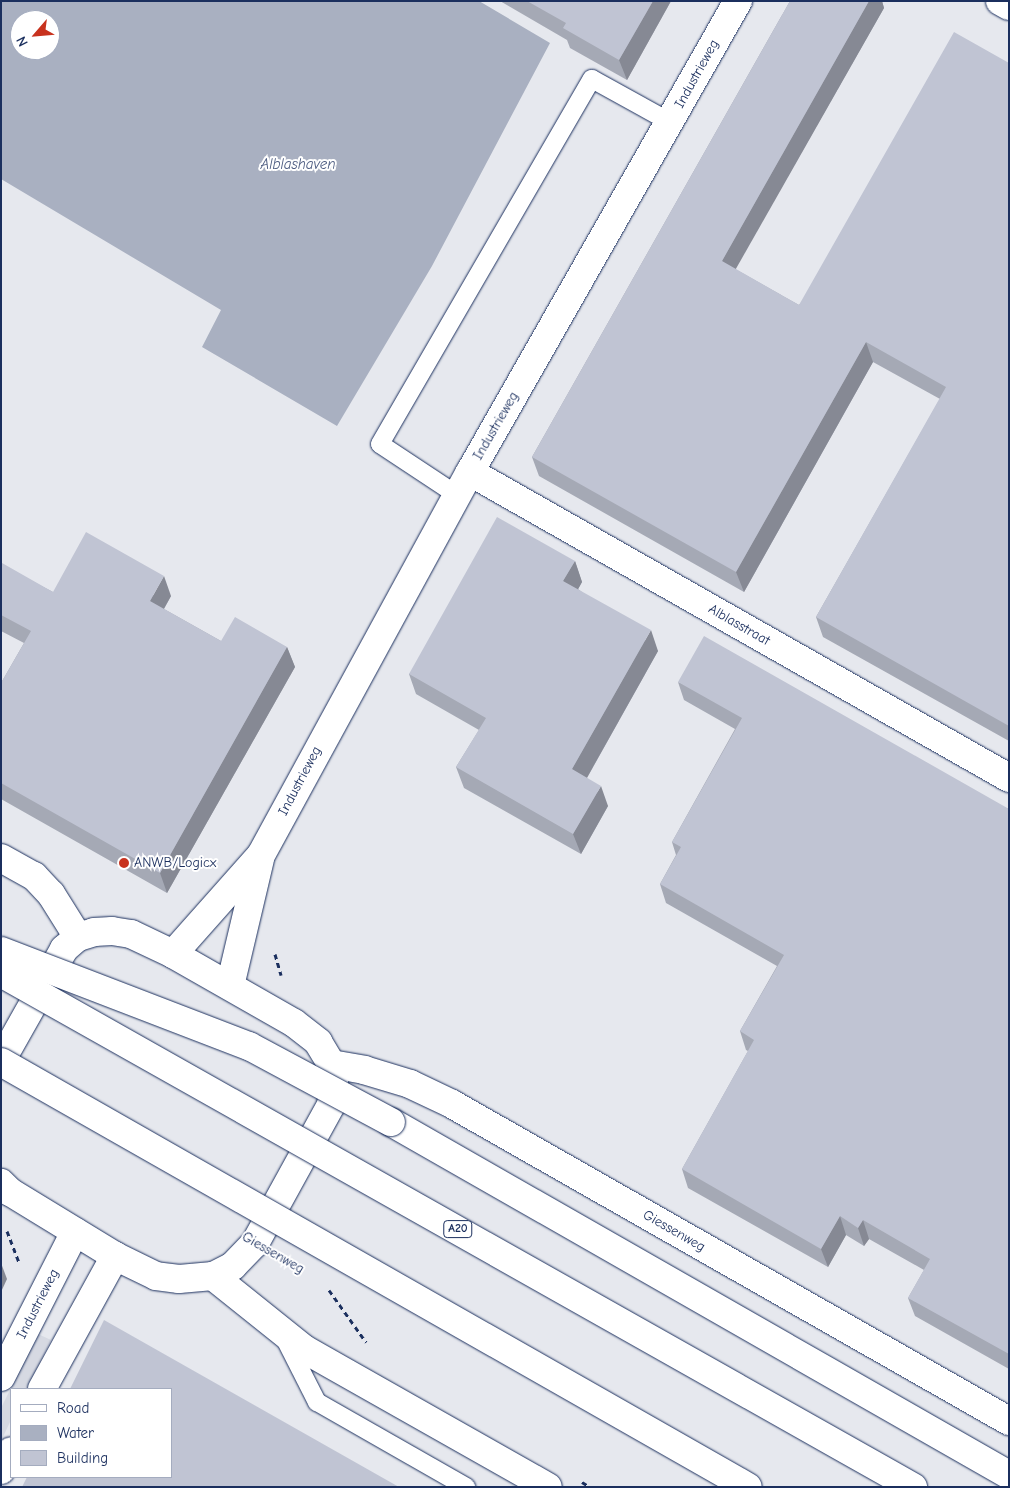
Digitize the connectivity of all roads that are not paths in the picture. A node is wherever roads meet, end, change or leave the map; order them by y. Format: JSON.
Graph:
{"nodes":[{"id":1,"x":738,"y":1,"type":"edge"},
{"id":2,"x":1000,"y":1,"type":"edge"},
{"id":3,"x":1009,"y":6,"type":"edge"},
{"id":4,"x":670,"y":122,"type":"junction"},
{"id":5,"x":464,"y":484,"type":"junction"},
{"id":6,"x":1009,"y":778,"type":"edge"},
{"id":7,"x":261,"y":855,"type":"junction"},
{"id":8,"x":1,"y":858,"type":"edge"},
{"id":9,"x":78,"y":937,"type":"junction"},
{"id":10,"x":1,"y":951,"type":"edge"},
{"id":11,"x":174,"y":954,"type":"junction"},
{"id":12,"x":1,"y":974,"type":"edge"},
{"id":13,"x":230,"y":986,"type":"junction"},
{"id":14,"x":1,"y":1062,"type":"edge"},
{"id":15,"x":331,"y":1064,"type":"junction"},
{"id":16,"x":1,"y":1183,"type":"edge"},
{"id":17,"x":75,"y":1232,"type":"junction"},
{"id":18,"x":114,"y":1256,"type":"junction"},
{"id":19,"x":213,"y":1276,"type":"junction"},
{"id":20,"x":282,"y":1332,"type":"junction"},
{"id":21,"x":1,"y":1377,"type":"edge"},
{"id":22,"x":43,"y":1388,"type":"edge"},
{"id":23,"x":1009,"y":1421,"type":"edge"},
{"id":24,"x":10,"y":1453,"type":"edge"},
{"id":25,"x":1,"y":1470,"type":"edge"},
{"id":26,"x":1009,"y":1475,"type":"edge"},
{"id":27,"x":466,"y":1487,"type":"edge"},
{"id":28,"x":548,"y":1487,"type":"edge"},
{"id":29,"x":748,"y":1487,"type":"edge"},
{"id":30,"x":913,"y":1487,"type":"edge"}],
"edges":[{"from":1,"to":4,"type":"main road","name":"Industrieweg"},
{"from":2,"to":3,"type":"main road"},
{"from":4,"to":5,"type":"main road","name":"Industrieweg"},
{"from":4,"to":5,"type":"lane"},
{"from":5,"to":6,"type":"main road","name":"Alblasstraat"},
{"from":5,"to":7,"type":"main road","name":"Industrieweg"},
{"from":7,"to":11,"type":"main road","name":"Industrieweg"},
{"from":7,"to":13,"type":"main road","name":"Industrieweg"},
{"from":8,"to":9,"type":"main road"},
{"from":9,"to":11,"type":"main road"},
{"from":9,"to":14,"type":"main road"},
{"from":10,"to":26,"type":"main road","bridge":true},
{"from":11,"to":13,"type":"main road"},
{"from":12,"to":30,"type":"main road","number":"A20","bridge":true},
{"from":13,"to":15,"type":"main road"},
{"from":14,"to":29,"type":"main road","bridge":true},
{"from":15,"to":19,"type":"main road"},
{"from":15,"to":23,"type":"main road","name":"Giessenweg"},
{"from":16,"to":17,"type":"main road"},
{"from":17,"to":18,"type":"main road"},
{"from":17,"to":21,"type":"main road","name":"Industrieweg"},
{"from":18,"to":19,"type":"main road"},
{"from":18,"to":22,"type":"main road"},
{"from":19,"to":20,"type":"main road"},
{"from":20,"to":27,"type":"lane"},
{"from":20,"to":28,"type":"main road"},
{"from":24,"to":25,"type":"main road"}]}
